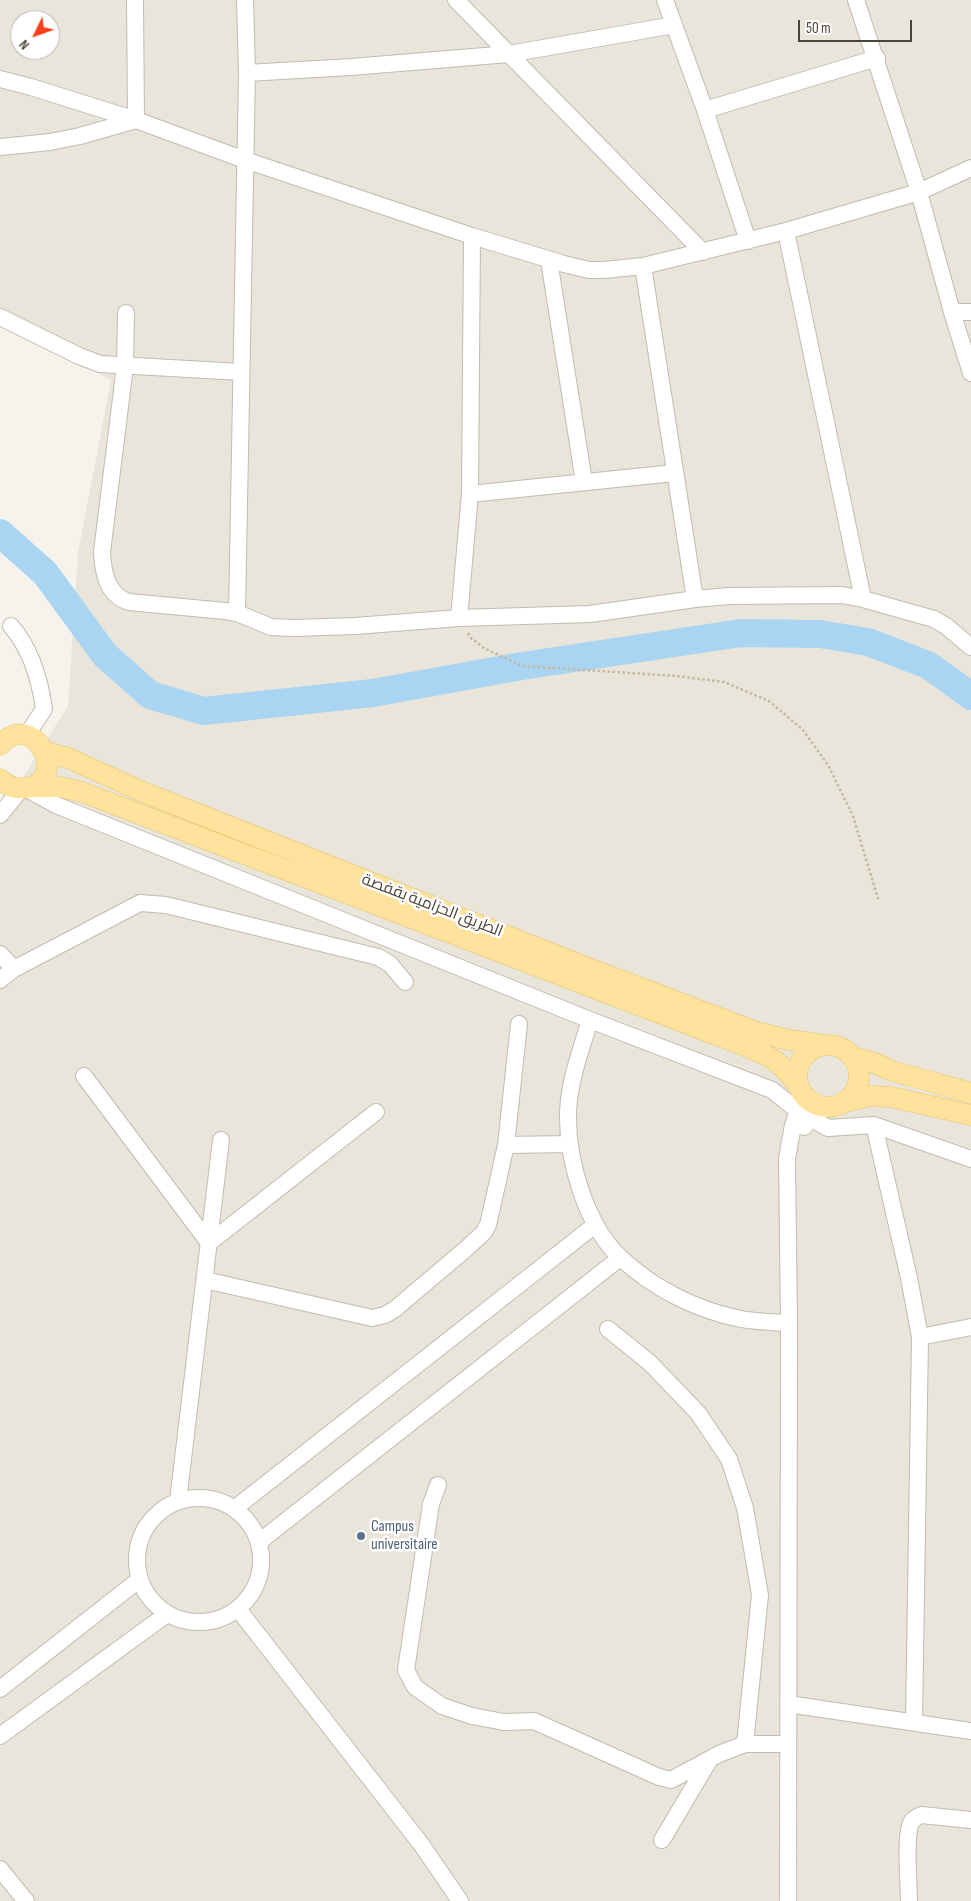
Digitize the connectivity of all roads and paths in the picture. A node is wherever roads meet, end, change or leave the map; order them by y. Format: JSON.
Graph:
{"nodes":[{"id":1,"x":135,"y":0,"type":"edge"},
{"id":2,"x":244,"y":0,"type":"edge"},
{"id":3,"x":456,"y":0,"type":"edge"},
{"id":4,"x":665,"y":0,"type":"edge"},
{"id":5,"x":856,"y":0,"type":"edge"},
{"id":6,"x":674,"y":25,"type":"junction"},
{"id":7,"x":509,"y":54,"type":"junction"},
{"id":8,"x":877,"y":58,"type":"junction"},
{"id":9,"x":247,"y":73,"type":"junction"},
{"id":10,"x":0,"y":79,"type":"edge"},
{"id":11,"x":705,"y":110,"type":"junction"},
{"id":12,"x":136,"y":120,"type":"junction"},
{"id":13,"x":0,"y":147,"type":"edge"},
{"id":14,"x":245,"y":160,"type":"junction"},
{"id":15,"x":971,"y":168,"type":"edge"},
{"id":16,"x":919,"y":192,"type":"junction"},
{"id":17,"x":786,"y":231,"type":"junction"},
{"id":18,"x":472,"y":236,"type":"junction"},
{"id":19,"x":748,"y":241,"type":"junction"},
{"id":20,"x":703,"y":252,"type":"junction"},
{"id":21,"x":549,"y":260,"type":"junction"},
{"id":22,"x":643,"y":266,"type":"junction"},
{"id":23,"x":952,"y":312,"type":"junction"},
{"id":24,"x":971,"y":312,"type":"edge"},
{"id":25,"x":126,"y":313,"type":"dead end"},
{"id":26,"x":0,"y":317,"type":"edge"},
{"id":27,"x":125,"y":366,"type":"junction"},
{"id":28,"x":242,"y":372,"type":"junction"},
{"id":29,"x":971,"y":373,"type":"edge"},
{"id":30,"x":674,"y":473,"type":"junction"},
{"id":31,"x":584,"y":482,"type":"junction"},
{"id":32,"x":470,"y":494,"type":"junction"},
{"id":33,"x":694,"y":599,"type":"junction"},
{"id":34,"x":863,"y":599,"type":"junction"},
{"id":35,"x":238,"y":613,"type":"junction"},
{"id":36,"x":459,"y":618,"type":"junction"},
{"id":37,"x":11,"y":626,"type":"dead end"},
{"id":38,"x":971,"y":647,"type":"edge"},
{"id":39,"x":8,"y":740,"type":"edge"},
{"id":40,"x":46,"y":752,"type":"junction"},
{"id":41,"x":0,"y":780,"type":"edge"},
{"id":42,"x":26,"y":788,"type":"junction"},
{"id":43,"x":0,"y":815,"type":"edge"},
{"id":44,"x":879,"y":902,"type":"dead end"},
{"id":45,"x":0,"y":954,"type":"edge"},
{"id":46,"x":14,"y":969,"type":"junction"},
{"id":47,"x":0,"y":980,"type":"edge"},
{"id":48,"x":405,"y":982,"type":"dead end"},
{"id":49,"x":590,"y":1020,"type":"junction"},
{"id":50,"x":519,"y":1024,"type":"dead end"},
{"id":51,"x":824,"y":1045,"type":"junction"},
{"id":52,"x":852,"y":1057,"type":"junction"},
{"id":53,"x":84,"y":1076,"type":"dead end"},
{"id":54,"x":971,"y":1093,"type":"edge"},
{"id":55,"x":848,"y":1101,"type":"junction"},
{"id":56,"x":807,"y":1104,"type":"junction"},
{"id":57,"x":376,"y":1112,"type":"dead end"},
{"id":58,"x":971,"y":1115,"type":"edge"},
{"id":59,"x":874,"y":1126,"type":"junction"},
{"id":60,"x":221,"y":1140,"type":"dead end"},
{"id":61,"x":569,"y":1144,"type":"junction"},
{"id":62,"x":506,"y":1145,"type":"junction"},
{"id":63,"x":971,"y":1159,"type":"edge"},
{"id":64,"x":595,"y":1225,"type":"junction"},
{"id":65,"x":209,"y":1243,"type":"junction"},
{"id":66,"x":620,"y":1258,"type":"junction"},
{"id":67,"x":204,"y":1280,"type":"junction"},
{"id":68,"x":789,"y":1323,"type":"junction"},
{"id":69,"x":971,"y":1327,"type":"edge"},
{"id":70,"x":608,"y":1329,"type":"dead end"},
{"id":71,"x":920,"y":1337,"type":"junction"},
{"id":72,"x":438,"y":1485,"type":"dead end"},
{"id":73,"x":178,"y":1501,"type":"junction"},
{"id":74,"x":234,"y":1509,"type":"junction"},
{"id":75,"x":259,"y":1542,"type":"junction"},
{"id":76,"x":140,"y":1579,"type":"junction"},
{"id":77,"x":238,"y":1609,"type":"junction"},
{"id":78,"x":167,"y":1614,"type":"junction"},
{"id":79,"x":0,"y":1689,"type":"edge"},
{"id":80,"x":788,"y":1704,"type":"junction"},
{"id":81,"x":914,"y":1722,"type":"junction"},
{"id":82,"x":971,"y":1732,"type":"edge"},
{"id":83,"x":0,"y":1736,"type":"edge"},
{"id":84,"x":745,"y":1744,"type":"junction"},
{"id":85,"x":788,"y":1744,"type":"junction"},
{"id":86,"x":710,"y":1759,"type":"junction"},
{"id":87,"x":971,"y":1820,"type":"edge"},
{"id":88,"x":662,"y":1840,"type":"dead end"},
{"id":89,"x":0,"y":1869,"type":"edge"},
{"id":90,"x":26,"y":1901,"type":"edge"},
{"id":91,"x":460,"y":1901,"type":"edge"},
{"id":92,"x":788,"y":1901,"type":"edge"},
{"id":93,"x":909,"y":1901,"type":"edge"}],
"edges":[{"from":1,"to":12,"type":"street"},
{"from":2,"to":9,"type":"street"},
{"from":3,"to":7,"type":"street"},
{"from":4,"to":6,"type":"street"},
{"from":5,"to":8,"type":"street"},
{"from":6,"to":7,"type":"street"},
{"from":6,"to":11,"type":"street"},
{"from":7,"to":9,"type":"street"},
{"from":7,"to":20,"type":"street"},
{"from":8,"to":11,"type":"street"},
{"from":8,"to":16,"type":"street"},
{"from":9,"to":14,"type":"street"},
{"from":10,"to":12,"type":"street"},
{"from":11,"to":19,"type":"street"},
{"from":12,"to":13,"type":"street"},
{"from":12,"to":14,"type":"street"},
{"from":14,"to":18,"type":"street"},
{"from":14,"to":28,"type":"street"},
{"from":15,"to":16,"type":"street"},
{"from":16,"to":17,"type":"street"},
{"from":16,"to":23,"type":"street"},
{"from":17,"to":19,"type":"street"},
{"from":17,"to":34,"type":"street"},
{"from":18,"to":21,"type":"street"},
{"from":18,"to":32,"type":"street"},
{"from":19,"to":20,"type":"street"},
{"from":20,"to":22,"type":"street"},
{"from":21,"to":22,"type":"street"},
{"from":21,"to":31,"type":"street"},
{"from":22,"to":30,"type":"street"},
{"from":23,"to":24,"type":"street"},
{"from":23,"to":29,"type":"street"},
{"from":25,"to":27,"type":"street"},
{"from":26,"to":27,"type":"street"},
{"from":27,"to":28,"type":"street"},
{"from":27,"to":35,"type":"street"},
{"from":28,"to":35,"type":"street"},
{"from":30,"to":31,"type":"street"},
{"from":30,"to":33,"type":"street"},
{"from":31,"to":32,"type":"street"},
{"from":32,"to":36,"type":"street"},
{"from":33,"to":34,"type":"street"},
{"from":33,"to":36,"type":"street"},
{"from":34,"to":38,"type":"street"},
{"from":35,"to":36,"type":"street"},
{"from":36,"to":44,"type":"path"},
{"from":37,"to":39,"type":"street"},
{"from":39,"to":40,"type":"main road"},
{"from":40,"to":42,"type":"main road"},
{"from":40,"to":51,"type":"main road","name":"الطريق الحزامية بقفصة"},
{"from":41,"to":42,"type":"main road"},
{"from":42,"to":43,"type":"street"},
{"from":42,"to":49,"type":"street"},
{"from":42,"to":56,"type":"main road","name":"الطريق الحزامية بقفصة"},
{"from":45,"to":46,"type":"street"},
{"from":46,"to":47,"type":"street"},
{"from":46,"to":48,"type":"street"},
{"from":49,"to":56,"type":"street"},
{"from":49,"to":61,"type":"street"},
{"from":50,"to":62,"type":"street"},
{"from":51,"to":52,"type":"main road"},
{"from":51,"to":56,"type":"main road"},
{"from":52,"to":54,"type":"main road"},
{"from":52,"to":55,"type":"main road"},
{"from":53,"to":65,"type":"street"},
{"from":55,"to":56,"type":"main road"},
{"from":55,"to":58,"type":"main road"},
{"from":56,"to":59,"type":"street"},
{"from":56,"to":68,"type":"street"},
{"from":57,"to":65,"type":"street"},
{"from":59,"to":63,"type":"street"},
{"from":59,"to":71,"type":"street"},
{"from":60,"to":65,"type":"street"},
{"from":61,"to":62,"type":"street"},
{"from":61,"to":64,"type":"street"},
{"from":62,"to":67,"type":"street"},
{"from":64,"to":66,"type":"street"},
{"from":64,"to":74,"type":"street"},
{"from":65,"to":67,"type":"street"},
{"from":66,"to":68,"type":"street"},
{"from":66,"to":75,"type":"street"},
{"from":67,"to":73,"type":"street"},
{"from":68,"to":80,"type":"street"},
{"from":69,"to":71,"type":"street"},
{"from":70,"to":84,"type":"street"},
{"from":71,"to":81,"type":"street"},
{"from":72,"to":86,"type":"street"},
{"from":73,"to":74,"type":"street"},
{"from":73,"to":76,"type":"street"},
{"from":74,"to":75,"type":"street"},
{"from":75,"to":77,"type":"street"},
{"from":76,"to":78,"type":"street"},
{"from":76,"to":79,"type":"street"},
{"from":77,"to":78,"type":"street"},
{"from":77,"to":91,"type":"street"},
{"from":78,"to":83,"type":"street"},
{"from":80,"to":81,"type":"street"},
{"from":80,"to":85,"type":"street"},
{"from":81,"to":82,"type":"street"},
{"from":84,"to":85,"type":"street"},
{"from":84,"to":86,"type":"street"},
{"from":85,"to":92,"type":"street"},
{"from":86,"to":88,"type":"street"},
{"from":87,"to":93,"type":"street"},
{"from":89,"to":90,"type":"street"}]}
